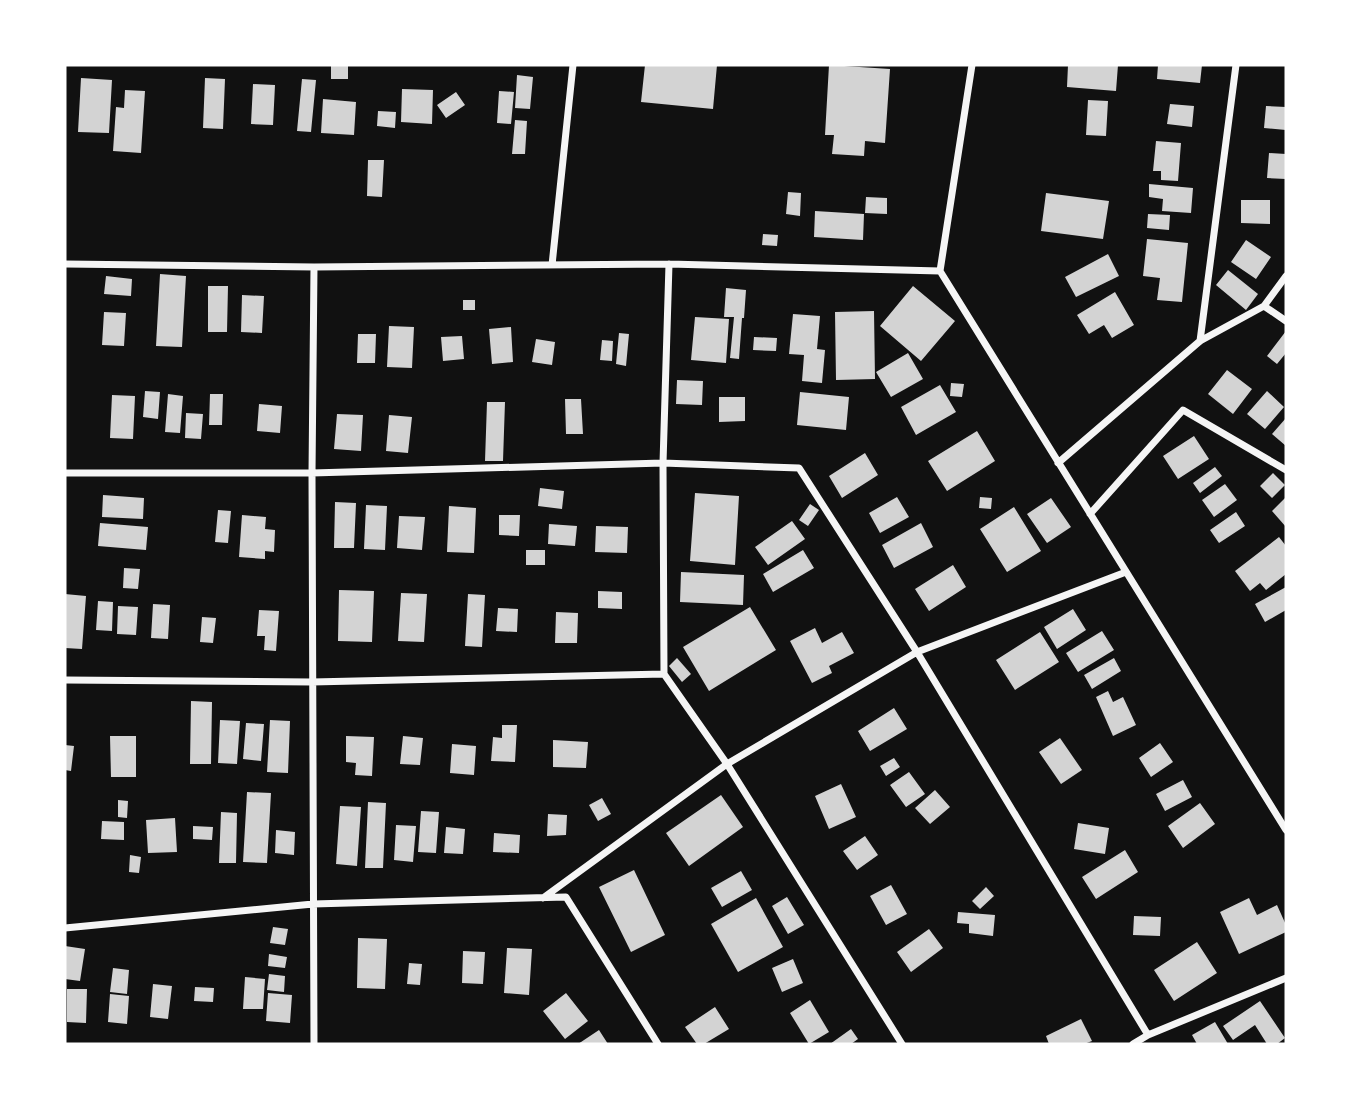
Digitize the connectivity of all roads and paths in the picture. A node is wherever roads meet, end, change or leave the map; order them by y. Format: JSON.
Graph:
{"nodes":[{"id":1,"x":573,"y":65,"type":"edge"},
{"id":2,"x":972,"y":65,"type":"edge"},
{"id":3,"x":1236,"y":65,"type":"edge"},
{"id":4,"x":65,"y":264,"type":"edge"},
{"id":5,"x":669,"y":264,"type":"junction"},
{"id":6,"x":552,"y":265,"type":"junction"},
{"id":7,"x":314,"y":267,"type":"junction"},
{"id":8,"x":940,"y":271,"type":"junction"},
{"id":9,"x":1286,"y":276,"type":"edge"},
{"id":10,"x":1264,"y":306,"type":"junction"},
{"id":11,"x":1286,"y":321,"type":"edge"},
{"id":12,"x":1200,"y":341,"type":"junction"},
{"id":13,"x":663,"y":463,"type":"junction"},
{"id":14,"x":1059,"y":463,"type":"junction"},
{"id":15,"x":1286,"y":470,"type":"edge"},
{"id":16,"x":65,"y":473,"type":"edge"},
{"id":17,"x":312,"y":473,"type":"junction"},
{"id":18,"x":1090,"y":514,"type":"junction"},
{"id":19,"x":1126,"y":572,"type":"junction"},
{"id":20,"x":917,"y":652,"type":"junction"},
{"id":21,"x":664,"y":674,"type":"junction"},
{"id":22,"x":65,"y":680,"type":"edge"},
{"id":23,"x":312,"y":682,"type":"junction"},
{"id":24,"x":727,"y":764,"type":"junction"},
{"id":25,"x":1286,"y":830,"type":"edge"},
{"id":26,"x":543,"y":898,"type":"junction"},
{"id":27,"x":313,"y":904,"type":"junction"},
{"id":28,"x":65,"y":928,"type":"edge"},
{"id":29,"x":1286,"y":978,"type":"edge"},
{"id":30,"x":1148,"y":1035,"type":"junction"},
{"id":31,"x":314,"y":1044,"type":"edge"},
{"id":32,"x":658,"y":1044,"type":"edge"},
{"id":33,"x":902,"y":1044,"type":"edge"},
{"id":34,"x":1133,"y":1044,"type":"edge"}],
"edges":[{"from":1,"to":6,"type":"street"},
{"from":2,"to":8,"type":"street"},
{"from":3,"to":12,"type":"street"},
{"from":4,"to":7,"type":"street"},
{"from":5,"to":6,"type":"street"},
{"from":5,"to":8,"type":"street"},
{"from":5,"to":13,"type":"street"},
{"from":6,"to":7,"type":"street"},
{"from":7,"to":17,"type":"street"},
{"from":8,"to":14,"type":"street"},
{"from":9,"to":10,"type":"street"},
{"from":10,"to":11,"type":"street"},
{"from":10,"to":12,"type":"street"},
{"from":12,"to":14,"type":"street"},
{"from":13,"to":17,"type":"street"},
{"from":13,"to":20,"type":"street"},
{"from":13,"to":21,"type":"street"},
{"from":14,"to":18,"type":"street"},
{"from":15,"to":18,"type":"street"},
{"from":16,"to":17,"type":"street"},
{"from":17,"to":23,"type":"street"},
{"from":18,"to":19,"type":"street"},
{"from":19,"to":20,"type":"street"},
{"from":19,"to":25,"type":"street"},
{"from":20,"to":24,"type":"street"},
{"from":20,"to":30,"type":"street"},
{"from":21,"to":23,"type":"street"},
{"from":21,"to":24,"type":"street"},
{"from":22,"to":23,"type":"street"},
{"from":23,"to":27,"type":"street"},
{"from":24,"to":26,"type":"street"},
{"from":24,"to":33,"type":"street"},
{"from":26,"to":27,"type":"street"},
{"from":26,"to":32,"type":"street"},
{"from":27,"to":28,"type":"street"},
{"from":27,"to":31,"type":"street"},
{"from":29,"to":30,"type":"street"},
{"from":30,"to":34,"type":"street"}]}
